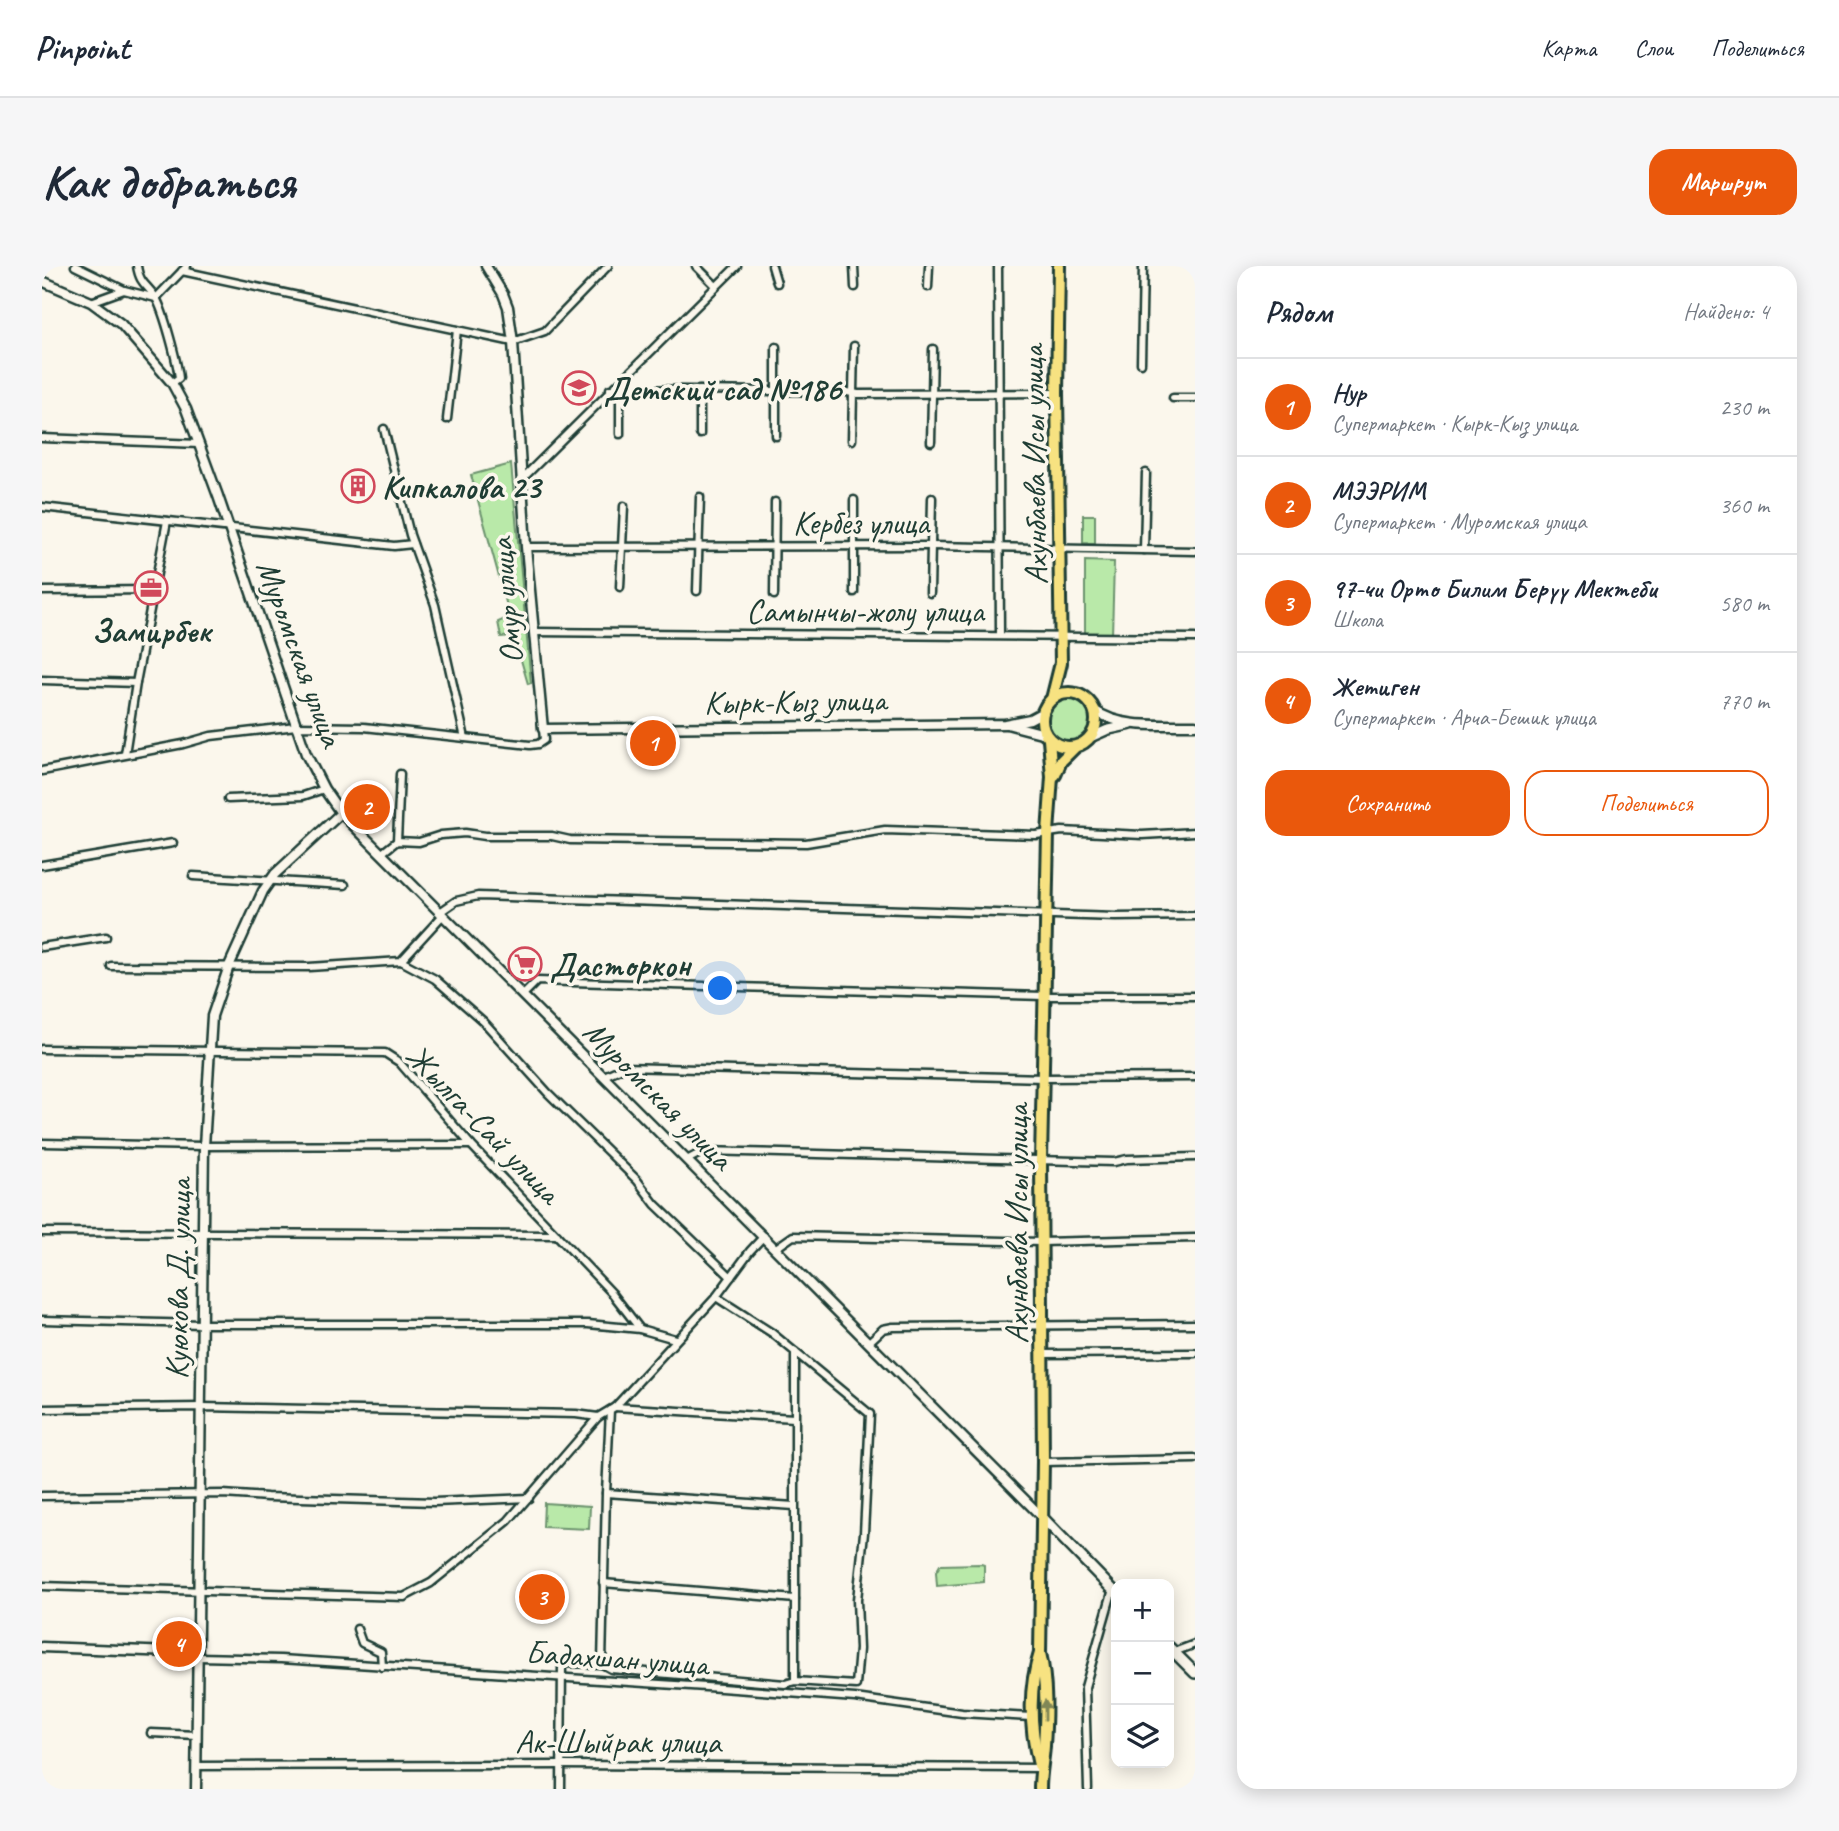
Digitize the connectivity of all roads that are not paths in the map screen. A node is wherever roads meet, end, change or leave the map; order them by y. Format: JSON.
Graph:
{"nodes":[{"id":1,"x":75,"y":266,"type":"edge"},
{"id":2,"x":137,"y":266,"type":"edge"},
{"id":3,"x":486,"y":266,"type":"edge"},
{"id":4,"x":608,"y":266,"type":"edge"},
{"id":5,"x":696,"y":266,"type":"edge"},
{"id":6,"x":737,"y":266,"type":"edge"},
{"id":7,"x":772,"y":266,"type":"edge"},
{"id":8,"x":854,"y":266,"type":"edge"},
{"id":9,"x":929,"y":266,"type":"edge"},
{"id":10,"x":998,"y":266,"type":"edge"},
{"id":11,"x":1059,"y":266,"type":"edge"},
{"id":12,"x":1143,"y":266,"type":"edge"},
{"id":13,"x":185,"y":269,"type":"edge"},
{"id":14,"x":42,"y":281,"type":"edge"},
{"id":15,"x":777,"y":283,"type":"dead end"},
{"id":16,"x":716,"y":286,"type":"junction"},
{"id":17,"x":855,"y":287,"type":"dead end"},
{"id":18,"x":928,"y":287,"type":"dead end"},
{"id":19,"x":124,"y":290,"type":"junction"},
{"id":20,"x":156,"y":298,"type":"junction"},
{"id":21,"x":91,"y":302,"type":"junction"},
{"id":22,"x":457,"y":330,"type":"junction"},
{"id":23,"x":513,"y":342,"type":"junction"},
{"id":24,"x":854,"y":346,"type":"dead end"},
{"id":25,"x":776,"y":347,"type":"dead end"},
{"id":26,"x":933,"y":349,"type":"dead end"},
{"id":27,"x":1140,"y":363,"type":"dead end"},
{"id":28,"x":172,"y":383,"type":"junction"},
{"id":29,"x":610,"y":389,"type":"junction"},
{"id":30,"x":620,"y":389,"type":"junction"},
{"id":31,"x":700,"y":390,"type":"junction"},
{"id":32,"x":775,"y":391,"type":"junction"},
{"id":33,"x":852,"y":393,"type":"junction"},
{"id":34,"x":1057,"y":393,"type":"junction"},
{"id":35,"x":931,"y":394,"type":"junction"},
{"id":36,"x":999,"y":394,"type":"junction"},
{"id":37,"x":1173,"y":398,"type":"dead end"},
{"id":38,"x":1195,"y":398,"type":"edge"},
{"id":39,"x":447,"y":419,"type":"dead end"},
{"id":40,"x":384,"y":429,"type":"dead end"},
{"id":41,"x":620,"y":434,"type":"dead end"},
{"id":42,"x":699,"y":434,"type":"dead end"},
{"id":43,"x":776,"y":436,"type":"dead end"},
{"id":44,"x":42,"y":438,"type":"edge"},
{"id":45,"x":852,"y":440,"type":"dead end"},
{"id":46,"x":931,"y":442,"type":"dead end"},
{"id":47,"x":199,"y":444,"type":"junction"},
{"id":48,"x":1146,"y":473,"type":"dead end"},
{"id":49,"x":522,"y":479,"type":"junction"},
{"id":50,"x":700,"y":497,"type":"dead end"},
{"id":51,"x":932,"y":498,"type":"dead end"},
{"id":52,"x":854,"y":500,"type":"dead end"},
{"id":53,"x":775,"y":502,"type":"dead end"},
{"id":54,"x":624,"y":506,"type":"dead end"},
{"id":55,"x":42,"y":507,"type":"edge"},
{"id":56,"x":167,"y":521,"type":"junction"},
{"id":57,"x":228,"y":527,"type":"junction"},
{"id":58,"x":413,"y":544,"type":"junction"},
{"id":59,"x":699,"y":546,"type":"junction"},
{"id":60,"x":775,"y":546,"type":"junction"},
{"id":61,"x":854,"y":546,"type":"junction"},
{"id":62,"x":931,"y":546,"type":"junction"},
{"id":63,"x":526,"y":547,"type":"junction"},
{"id":64,"x":622,"y":547,"type":"junction"},
{"id":65,"x":999,"y":548,"type":"junction"},
{"id":66,"x":1060,"y":548,"type":"junction"},
{"id":67,"x":1144,"y":550,"type":"junction"},
{"id":68,"x":1195,"y":551,"type":"edge"},
{"id":69,"x":620,"y":587,"type":"dead end"},
{"id":70,"x":155,"y":590,"type":"junction"},
{"id":71,"x":42,"y":591,"type":"edge"},
{"id":72,"x":697,"y":592,"type":"dead end"},
{"id":73,"x":854,"y":592,"type":"dead end"},
{"id":74,"x":930,"y":593,"type":"dead end"},
{"id":75,"x":774,"y":595,"type":"dead end"},
{"id":76,"x":534,"y":632,"type":"junction"},
{"id":77,"x":1000,"y":635,"type":"junction"},
{"id":78,"x":1061,"y":637,"type":"junction"},
{"id":79,"x":1195,"y":638,"type":"edge"},
{"id":80,"x":1061,"y":663,"type":"junction"},
{"id":81,"x":42,"y":680,"type":"edge"},
{"id":82,"x":136,"y":683,"type":"junction"},
{"id":83,"x":1075,"y":694,"type":"junction"},
{"id":84,"x":1052,"y":699,"type":"junction"},
{"id":85,"x":1094,"y":710,"type":"junction"},
{"id":86,"x":1043,"y":712,"type":"junction"},
{"id":87,"x":1004,"y":724,"type":"junction"},
{"id":88,"x":1136,"y":724,"type":"junction"},
{"id":89,"x":1195,"y":725,"type":"edge"},
{"id":90,"x":296,"y":726,"type":"junction"},
{"id":91,"x":543,"y":729,"type":"junction"},
{"id":92,"x":1047,"y":736,"type":"junction"},
{"id":93,"x":465,"y":738,"type":"junction"},
{"id":94,"x":1089,"y":738,"type":"junction"},
{"id":95,"x":1075,"y":747,"type":"junction"},
{"id":96,"x":125,"y":754,"type":"junction"},
{"id":97,"x":42,"y":771,"type":"edge"},
{"id":98,"x":400,"y":774,"type":"dead end"},
{"id":99,"x":324,"y":789,"type":"junction"},
{"id":100,"x":1051,"y":795,"type":"junction"},
{"id":101,"x":228,"y":799,"type":"dead end"},
{"id":102,"x":341,"y":813,"type":"junction"},
{"id":103,"x":1195,"y":832,"type":"edge"},
{"id":104,"x":1048,"y":833,"type":"junction"},
{"id":105,"x":397,"y":841,"type":"junction"},
{"id":106,"x":173,"y":843,"type":"dead end"},
{"id":107,"x":382,"y":853,"type":"junction"},
{"id":108,"x":42,"y":865,"type":"edge"},
{"id":109,"x":194,"y":876,"type":"dead end"},
{"id":110,"x":271,"y":880,"type":"junction"},
{"id":111,"x":345,"y":885,"type":"dead end"},
{"id":112,"x":442,"y":914,"type":"junction"},
{"id":113,"x":1046,"y":914,"type":"junction"},
{"id":114,"x":1195,"y":916,"type":"edge"},
{"id":115,"x":106,"y":937,"type":"dead end"},
{"id":116,"x":42,"y":947,"type":"edge"},
{"id":117,"x":401,"y":961,"type":"junction"},
{"id":118,"x":229,"y":965,"type":"junction"},
{"id":119,"x":111,"y":966,"type":"dead end"},
{"id":120,"x":524,"y":994,"type":"junction"},
{"id":121,"x":1044,"y":996,"type":"junction"},
{"id":122,"x":1195,"y":996,"type":"edge"},
{"id":123,"x":42,"y":1049,"type":"edge"},
{"id":124,"x":209,"y":1052,"type":"junction"},
{"id":125,"x":604,"y":1076,"type":"junction"},
{"id":126,"x":1043,"y":1077,"type":"junction"},
{"id":127,"x":1195,"y":1077,"type":"edge"},
{"id":128,"x":42,"y":1143,"type":"edge"},
{"id":129,"x":471,"y":1145,"type":"junction"},
{"id":130,"x":204,"y":1146,"type":"junction"},
{"id":131,"x":1195,"y":1157,"type":"edge"},
{"id":132,"x":687,"y":1160,"type":"junction"},
{"id":133,"x":1041,"y":1160,"type":"junction"},
{"id":134,"x":42,"y":1232,"type":"edge"},
{"id":135,"x":204,"y":1235,"type":"junction"},
{"id":136,"x":557,"y":1235,"type":"junction"},
{"id":137,"x":764,"y":1236,"type":"junction"},
{"id":138,"x":1195,"y":1238,"type":"edge"},
{"id":139,"x":1042,"y":1242,"type":"junction"},
{"id":140,"x":776,"y":1248,"type":"junction"},
{"id":141,"x":731,"y":1277,"type":"junction"},
{"id":142,"x":716,"y":1297,"type":"junction"},
{"id":143,"x":42,"y":1320,"type":"edge"},
{"id":144,"x":202,"y":1324,"type":"junction"},
{"id":145,"x":1195,"y":1324,"type":"edge"},
{"id":146,"x":1042,"y":1326,"type":"junction"},
{"id":147,"x":640,"y":1328,"type":"junction"},
{"id":148,"x":675,"y":1339,"type":"junction"},
{"id":149,"x":869,"y":1342,"type":"junction"},
{"id":150,"x":795,"y":1352,"type":"junction"},
{"id":151,"x":1195,"y":1353,"type":"edge"},
{"id":152,"x":1042,"y":1354,"type":"junction"},
{"id":153,"x":202,"y":1407,"type":"junction"},
{"id":154,"x":42,"y":1409,"type":"edge"},
{"id":155,"x":612,"y":1409,"type":"junction"},
{"id":156,"x":598,"y":1418,"type":"junction"},
{"id":157,"x":794,"y":1418,"type":"junction"},
{"id":158,"x":1195,"y":1459,"type":"edge"},
{"id":159,"x":1043,"y":1462,"type":"junction"},
{"id":160,"x":606,"y":1493,"type":"junction"},
{"id":161,"x":201,"y":1494,"type":"junction"},
{"id":162,"x":42,"y":1496,"type":"edge"},
{"id":163,"x":529,"y":1498,"type":"junction"},
{"id":164,"x":794,"y":1506,"type":"junction"},
{"id":165,"x":1042,"y":1517,"type":"junction"},
{"id":166,"x":603,"y":1583,"type":"junction"},
{"id":167,"x":42,"y":1586,"type":"edge"},
{"id":168,"x":1111,"y":1588,"type":"edge"},
{"id":169,"x":200,"y":1592,"type":"junction"},
{"id":170,"x":795,"y":1599,"type":"junction"},
{"id":171,"x":1111,"y":1601,"type":"edge"},
{"id":172,"x":357,"y":1629,"type":"dead end"},
{"id":173,"x":1195,"y":1644,"type":"edge"},
{"id":174,"x":42,"y":1647,"type":"edge"},
{"id":175,"x":1174,"y":1649,"type":"edge"},
{"id":176,"x":1174,"y":1652,"type":"edge"},
{"id":177,"x":1040,"y":1653,"type":"junction"},
{"id":178,"x":198,"y":1655,"type":"junction"},
{"id":179,"x":382,"y":1662,"type":"junction"},
{"id":180,"x":602,"y":1664,"type":"junction"},
{"id":181,"x":1195,"y":1673,"type":"edge"},
{"id":182,"x":562,"y":1677,"type":"junction"},
{"id":183,"x":795,"y":1681,"type":"junction"},
{"id":184,"x":1031,"y":1717,"type":"junction"},
{"id":185,"x":151,"y":1734,"type":"dead end"},
{"id":186,"x":197,"y":1735,"type":"junction"},
{"id":187,"x":561,"y":1765,"type":"junction"},
{"id":188,"x":196,"y":1766,"type":"junction"},
{"id":189,"x":1040,"y":1768,"type":"junction"},
{"id":190,"x":196,"y":1789,"type":"edge"},
{"id":191,"x":561,"y":1789,"type":"edge"},
{"id":192,"x":1040,"y":1789,"type":"edge"},
{"id":193,"x":1088,"y":1789,"type":"edge"}],
"edges":[{"from":1,"to":19,"type":"street"},
{"from":2,"to":20,"type":"street"},
{"from":3,"to":23,"type":"street","name":"Омур улица"},
{"from":4,"to":23,"type":"street"},
{"from":5,"to":16,"type":"street"},
{"from":6,"to":16,"type":"street"},
{"from":7,"to":15,"type":"street"},
{"from":8,"to":17,"type":"street"},
{"from":9,"to":18,"type":"street"},
{"from":10,"to":36,"type":"street"},
{"from":11,"to":34,"type":"main road","name":"Ахунбаева Исы улица"},
{"from":12,"to":27,"type":"street"},
{"from":13,"to":20,"type":"street"},
{"from":13,"to":22,"type":"street"},
{"from":14,"to":21,"type":"street","name":"Муромская улица"},
{"from":16,"to":29,"type":"street"},
{"from":19,"to":20,"type":"street"},
{"from":19,"to":21,"type":"street"},
{"from":20,"to":28,"type":"street"},
{"from":21,"to":28,"type":"street","name":"Муромская улица"},
{"from":22,"to":23,"type":"street"},
{"from":22,"to":39,"type":"street"},
{"from":23,"to":49,"type":"street","name":"Омур улица"},
{"from":24,"to":33,"type":"street"},
{"from":25,"to":32,"type":"street"},
{"from":26,"to":35,"type":"street"},
{"from":28,"to":47,"type":"street","name":"Муромская улица"},
{"from":29,"to":30,"type":"street"},
{"from":29,"to":49,"type":"street"},
{"from":30,"to":31,"type":"street"},
{"from":30,"to":41,"type":"street"},
{"from":31,"to":32,"type":"street"},
{"from":31,"to":42,"type":"street"},
{"from":32,"to":33,"type":"street"},
{"from":32,"to":43,"type":"street"},
{"from":33,"to":35,"type":"street"},
{"from":33,"to":45,"type":"street"},
{"from":34,"to":36,"type":"street"},
{"from":34,"to":66,"type":"main road","name":"Ахунбаева Исы улица"},
{"from":35,"to":36,"type":"street"},
{"from":35,"to":46,"type":"street"},
{"from":36,"to":65,"type":"street"},
{"from":37,"to":38,"type":"street"},
{"from":40,"to":58,"type":"street"},
{"from":44,"to":47,"type":"street"},
{"from":47,"to":57,"type":"street","name":"Муромская улица"},
{"from":48,"to":67,"type":"street"},
{"from":49,"to":63,"type":"street","name":"Омур улица"},
{"from":50,"to":59,"type":"street"},
{"from":51,"to":62,"type":"street"},
{"from":52,"to":61,"type":"street"},
{"from":53,"to":60,"type":"street"},
{"from":54,"to":64,"type":"street"},
{"from":55,"to":56,"type":"street"},
{"from":56,"to":57,"type":"street"},
{"from":56,"to":70,"type":"street"},
{"from":57,"to":58,"type":"street"},
{"from":57,"to":90,"type":"street","name":"Муромская улица"},
{"from":58,"to":93,"type":"street"},
{"from":59,"to":60,"type":"street","name":"Кербез улица"},
{"from":59,"to":64,"type":"street","name":"Кербез улица"},
{"from":59,"to":72,"type":"street"},
{"from":60,"to":61,"type":"street","name":"Кербез улица"},
{"from":60,"to":75,"type":"street"},
{"from":61,"to":62,"type":"street","name":"Кербез улица"},
{"from":61,"to":73,"type":"street"},
{"from":62,"to":65,"type":"street","name":"Кербез улица"},
{"from":62,"to":74,"type":"street"},
{"from":63,"to":64,"type":"street","name":"Кербез улица"},
{"from":63,"to":76,"type":"street","name":"Омур улица"},
{"from":64,"to":69,"type":"street"},
{"from":65,"to":66,"type":"street","name":"Кербез улица"},
{"from":65,"to":77,"type":"street"},
{"from":66,"to":67,"type":"street","name":"Кербез улица"},
{"from":66,"to":78,"type":"main road","name":"Ахунбаева Исы улица"},
{"from":67,"to":68,"type":"street","name":"Кербез улица"},
{"from":70,"to":71,"type":"street"},
{"from":70,"to":82,"type":"street"},
{"from":76,"to":77,"type":"street","name":"Самынчы-жолу улица"},
{"from":76,"to":91,"type":"street","name":"Омур улица"},
{"from":77,"to":78,"type":"street","name":"Самынчы-жолу улица"},
{"from":78,"to":79,"type":"street","name":"Самынчы-жолу улица"},
{"from":78,"to":80,"type":"main road","name":"Ахунбаева Исы улица"},
{"from":80,"to":83,"type":"main road","name":"Ахунбаева Исы улица"},
{"from":80,"to":84,"type":"main road","name":"Ахунбаева Исы улица"},
{"from":81,"to":82,"type":"street"},
{"from":82,"to":96,"type":"street"},
{"from":83,"to":84,"type":"main road"},
{"from":83,"to":85,"type":"main road"},
{"from":84,"to":86,"type":"main road"},
{"from":85,"to":88,"type":"street"},
{"from":85,"to":94,"type":"main road"},
{"from":86,"to":87,"type":"street","name":"Кырк-Кыз улица"},
{"from":86,"to":92,"type":"main road"},
{"from":87,"to":91,"type":"street","name":"Кырк-Кыз улица"},
{"from":87,"to":92,"type":"street","name":"Кырк-Кыз улица"},
{"from":88,"to":89,"type":"street"},
{"from":88,"to":94,"type":"street"},
{"from":90,"to":93,"type":"street"},
{"from":90,"to":96,"type":"street"},
{"from":90,"to":99,"type":"street","name":"Муромская улица"},
{"from":91,"to":93,"type":"street"},
{"from":92,"to":95,"type":"main road"},
{"from":92,"to":100,"type":"main road","name":"Ахунбаева Исы улица"},
{"from":94,"to":95,"type":"main road"},
{"from":95,"to":100,"type":"main road","name":"Ахунбаева Исы улица"},
{"from":96,"to":97,"type":"street"},
{"from":98,"to":105,"type":"street"},
{"from":99,"to":101,"type":"street"},
{"from":99,"to":102,"type":"street","name":"Муромская улица"},
{"from":100,"to":104,"type":"main road","name":"Ахунбаева Исы улица"},
{"from":102,"to":107,"type":"street","name":"Муромская улица"},
{"from":102,"to":110,"type":"street","name":"Куюкова Д. улица"},
{"from":103,"to":104,"type":"street"},
{"from":104,"to":105,"type":"street"},
{"from":104,"to":113,"type":"main road","name":"Ахунбаева Исы улица"},
{"from":105,"to":107,"type":"street"},
{"from":106,"to":108,"type":"street"},
{"from":107,"to":112,"type":"street","name":"Муромская улица"},
{"from":109,"to":110,"type":"street"},
{"from":110,"to":111,"type":"street"},
{"from":110,"to":118,"type":"street","name":"Куюкова Д. улица"},
{"from":112,"to":113,"type":"street"},
{"from":112,"to":117,"type":"street"},
{"from":112,"to":120,"type":"street","name":"Муромская улица"},
{"from":113,"to":114,"type":"street"},
{"from":113,"to":121,"type":"main road","name":"Ахунбаева Исы улица"},
{"from":115,"to":116,"type":"street"},
{"from":117,"to":118,"type":"street"},
{"from":117,"to":141,"type":"street"},
{"from":118,"to":119,"type":"street"},
{"from":118,"to":124,"type":"street","name":"Куюкова Д. улица"},
{"from":120,"to":121,"type":"street"},
{"from":120,"to":125,"type":"street","name":"Муромская улица"},
{"from":121,"to":122,"type":"street"},
{"from":121,"to":126,"type":"main road","name":"Ахунбаева Исы улица"},
{"from":123,"to":124,"type":"street","name":"Жылга-Сай улица"},
{"from":124,"to":129,"type":"street","name":"Жылга-Сай улица"},
{"from":124,"to":130,"type":"street","name":"Куюкова Д. улица"},
{"from":125,"to":126,"type":"street"},
{"from":125,"to":132,"type":"street","name":"Муромская улица"},
{"from":126,"to":127,"type":"street"},
{"from":126,"to":133,"type":"main road","name":"Ахунбаева Исы улица"},
{"from":128,"to":130,"type":"street"},
{"from":129,"to":130,"type":"street"},
{"from":129,"to":136,"type":"street","name":"Жылга-Сай улица"},
{"from":130,"to":135,"type":"street","name":"Куюкова Д. улица"},
{"from":131,"to":133,"type":"street"},
{"from":132,"to":133,"type":"street"},
{"from":132,"to":137,"type":"street","name":"Муромская улица"},
{"from":133,"to":139,"type":"main road","name":"Ахунбаева Исы улица"},
{"from":134,"to":135,"type":"street"},
{"from":135,"to":136,"type":"street"},
{"from":135,"to":144,"type":"street","name":"Куюкова Д. улица"},
{"from":136,"to":147,"type":"street","name":"Жылга-Сай улица"},
{"from":137,"to":140,"type":"street","name":"Муромская улица"},
{"from":137,"to":141,"type":"street"},
{"from":138,"to":139,"type":"street"},
{"from":139,"to":140,"type":"street"},
{"from":139,"to":146,"type":"main road","name":"Ахунбаева Исы улица"},
{"from":140,"to":149,"type":"street","name":"Муромская улица"},
{"from":141,"to":142,"type":"street"},
{"from":142,"to":148,"type":"street"},
{"from":142,"to":150,"type":"street"},
{"from":143,"to":144,"type":"street"},
{"from":144,"to":147,"type":"street"},
{"from":144,"to":153,"type":"street","name":"Куюкова Д. улица"},
{"from":145,"to":146,"type":"street"},
{"from":146,"to":149,"type":"street"},
{"from":146,"to":152,"type":"main road","name":"Ахунбаева Исы улица"},
{"from":147,"to":148,"type":"street"},
{"from":148,"to":155,"type":"street"},
{"from":149,"to":165,"type":"street","name":"Муромская улица"},
{"from":150,"to":157,"type":"street"},
{"from":150,"to":183,"type":"street"},
{"from":151,"to":152,"type":"street"},
{"from":152,"to":159,"type":"main road","name":"Ахунбаева Исы улица"},
{"from":153,"to":154,"type":"street"},
{"from":153,"to":156,"type":"street"},
{"from":153,"to":161,"type":"street","name":"Куюкова Д. улица"},
{"from":155,"to":156,"type":"street"},
{"from":155,"to":157,"type":"street"},
{"from":155,"to":160,"type":"street"},
{"from":156,"to":163,"type":"street"},
{"from":157,"to":164,"type":"street"},
{"from":158,"to":159,"type":"street"},
{"from":159,"to":165,"type":"main road","name":"Ахунбаева Исы улица"},
{"from":160,"to":164,"type":"street"},
{"from":160,"to":166,"type":"street"},
{"from":161,"to":162,"type":"street"},
{"from":161,"to":163,"type":"street"},
{"from":161,"to":169,"type":"street","name":"Куюкова Д. улица"},
{"from":163,"to":169,"type":"street"},
{"from":164,"to":170,"type":"street"},
{"from":165,"to":168,"type":"main road","name":"Муромская улица"},
{"from":165,"to":177,"type":"main road","name":"Ахунбаева Исы улица"},
{"from":166,"to":170,"type":"street"},
{"from":166,"to":180,"type":"street"},
{"from":167,"to":169,"type":"street"},
{"from":169,"to":178,"type":"street","name":"Куюкова Д. улица"},
{"from":170,"to":183,"type":"street"},
{"from":171,"to":193,"type":"street"},
{"from":172,"to":179,"type":"street"},
{"from":173,"to":175,"type":"street"},
{"from":174,"to":178,"type":"street"},
{"from":176,"to":181,"type":"main road"},
{"from":177,"to":184,"type":"main road","name":"Ахунбаева Исы улица"},
{"from":189,"to":177,"type":"main road","name":"Ахунбаева Исы улица","one_way":true},
{"from":178,"to":179,"type":"street","name":"Бадахшан улица"},
{"from":178,"to":186,"type":"street","name":"Куюкова Д. улица"},
{"from":179,"to":182,"type":"street","name":"Бадахшан улица"},
{"from":180,"to":182,"type":"street"},
{"from":180,"to":183,"type":"street"},
{"from":182,"to":184,"type":"street","name":"Бадахшан улица"},
{"from":182,"to":187,"type":"street"},
{"from":184,"to":189,"type":"main road","name":"Ахунбаева Исы улица"},
{"from":185,"to":186,"type":"street"},
{"from":186,"to":188,"type":"street","name":"Куюкова Д. улица"},
{"from":187,"to":188,"type":"street","name":"Ак-Шыйрак улица"},
{"from":187,"to":189,"type":"street","name":"Ак-Шыйрак улица"},
{"from":187,"to":191,"type":"street"},
{"from":188,"to":190,"type":"street","name":"Куюкова Д. улица"},
{"from":189,"to":192,"type":"main road","name":"Ахунбаева Исы улица"}]}
